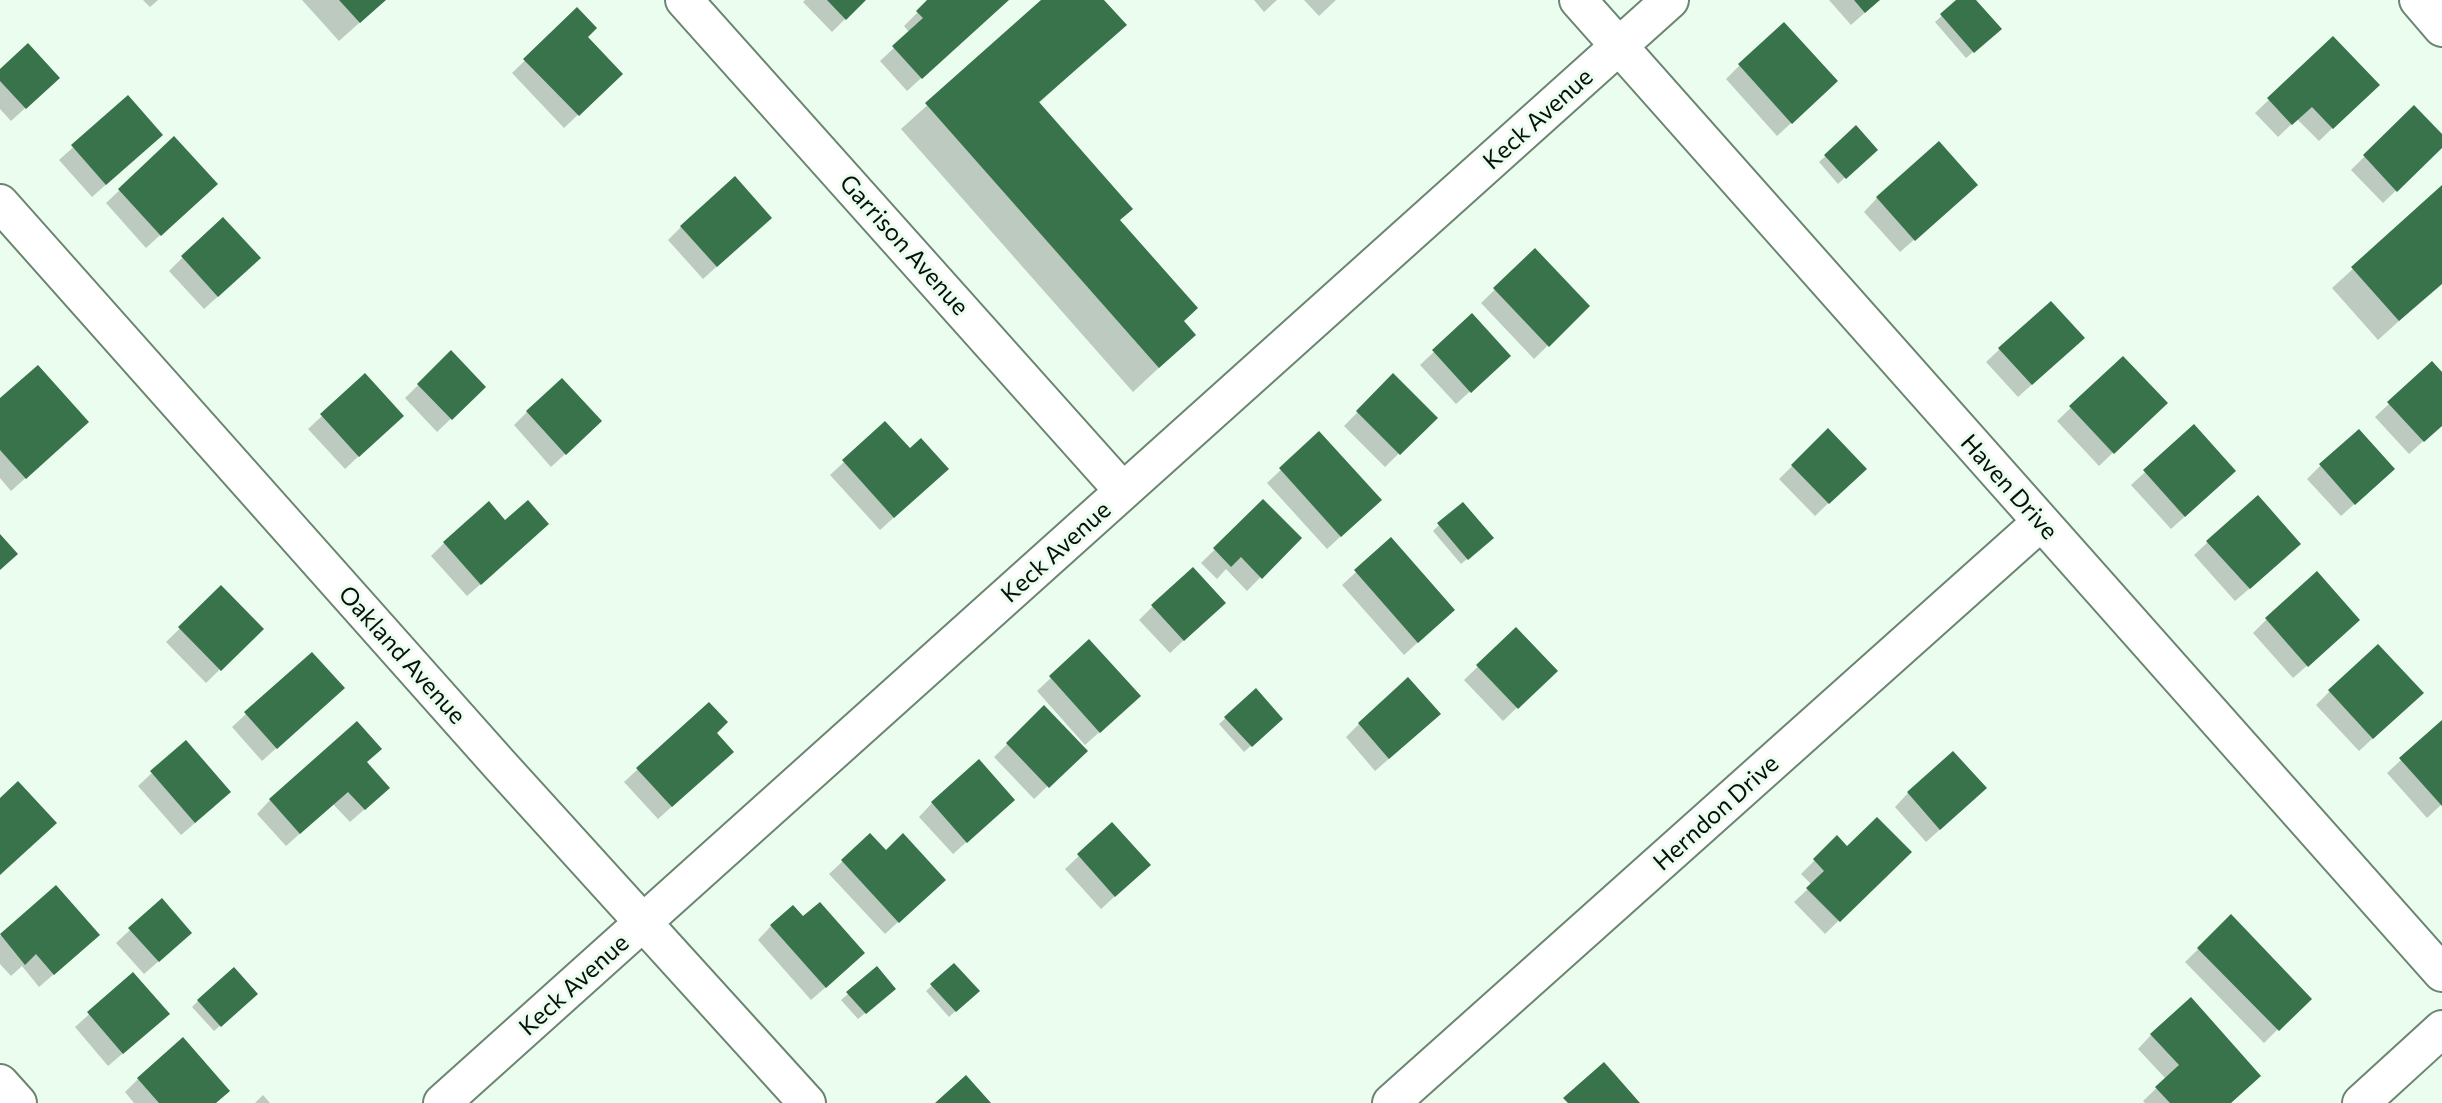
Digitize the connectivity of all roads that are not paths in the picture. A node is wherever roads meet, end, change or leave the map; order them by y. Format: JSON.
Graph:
{"nodes":[{"id":1,"x":684,"y":0,"type":"edge"},
{"id":2,"x":1578,"y":0,"type":"edge"},
{"id":3,"x":1670,"y":0,"type":"edge"},
{"id":4,"x":2418,"y":0,"type":"edge"},
{"id":5,"x":2442,"y":28,"type":"edge"},
{"id":6,"x":1619,"y":45,"type":"junction"},
{"id":7,"x":0,"y":203,"type":"edge"},
{"id":8,"x":1123,"y":491,"type":"junction"},
{"id":9,"x":2041,"y":522,"type":"junction"},
{"id":10,"x":643,"y":922,"type":"junction"},
{"id":11,"x":2442,"y":973,"type":"edge"},
{"id":12,"x":2442,"y":1029,"type":"edge"},
{"id":13,"x":0,"y":1083,"type":"edge"},
{"id":14,"x":18,"y":1103,"type":"edge"},
{"id":15,"x":442,"y":1103,"type":"edge"},
{"id":16,"x":807,"y":1103,"type":"edge"},
{"id":17,"x":1391,"y":1103,"type":"edge"},
{"id":18,"x":2361,"y":1103,"type":"edge"}],
"edges":[{"from":1,"to":8,"type":"street","name":"Garrison Avenue"},
{"from":2,"to":6,"type":"street","name":"Haven Drive"},
{"from":3,"to":6,"type":"street","name":"Keck Avenue"},
{"from":4,"to":5,"type":"street"},
{"from":6,"to":8,"type":"street","name":"Keck Avenue"},
{"from":6,"to":9,"type":"street","name":"Haven Drive"},
{"from":7,"to":10,"type":"street","name":"Oakland Avenue"},
{"from":8,"to":10,"type":"street","name":"Keck Avenue"},
{"from":9,"to":11,"type":"street","name":"Haven Drive"},
{"from":9,"to":17,"type":"street","name":"Herndon Drive"},
{"from":10,"to":15,"type":"street","name":"Keck Avenue"},
{"from":10,"to":16,"type":"street","name":"Oakland Avenue"},
{"from":12,"to":18,"type":"street"},
{"from":13,"to":14,"type":"street"}]}
